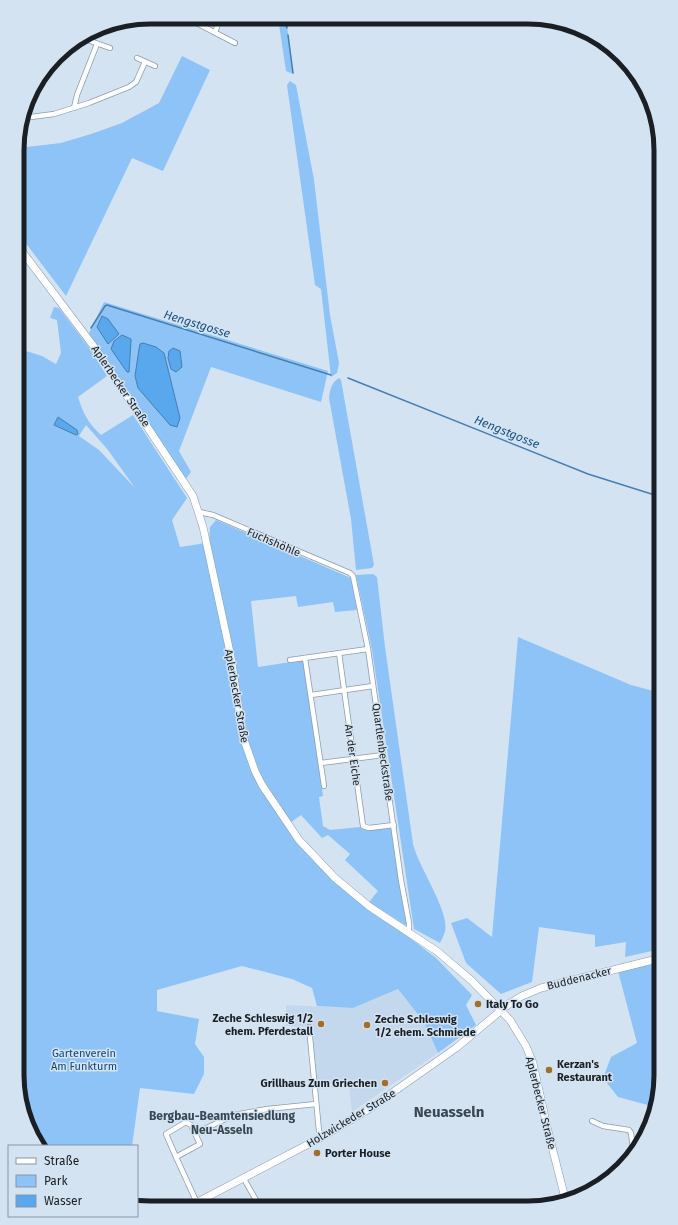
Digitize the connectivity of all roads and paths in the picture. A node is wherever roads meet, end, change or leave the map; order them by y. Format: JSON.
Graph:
{"nodes":[{"id":1,"x":200,"y":24,"type":"edge"},
{"id":2,"x":218,"y":24,"type":"edge"},
{"id":3,"x":215,"y":32,"type":"junction"},
{"id":4,"x":88,"y":40,"type":"edge"},
{"id":5,"x":235,"y":43,"type":"dead end"},
{"id":6,"x":97,"y":44,"type":"junction"},
{"id":7,"x":110,"y":48,"type":"dead end"},
{"id":8,"x":137,"y":58,"type":"dead end"},
{"id":9,"x":145,"y":62,"type":"junction"},
{"id":10,"x":155,"y":66,"type":"dead end"},
{"id":11,"x":74,"y":108,"type":"junction"},
{"id":12,"x":28,"y":117,"type":"edge"},
{"id":13,"x":24,"y":254,"type":"edge"},
{"id":14,"x":199,"y":512,"type":"junction"},
{"id":15,"x":350,"y":573,"type":"joint"},
{"id":16,"x":368,"y":649,"type":"junction"},
{"id":17,"x":339,"y":653,"type":"junction"},
{"id":18,"x":305,"y":658,"type":"junction"},
{"id":19,"x":290,"y":660,"type":"dead end"},
{"id":20,"x":373,"y":686,"type":"junction"},
{"id":21,"x":344,"y":690,"type":"junction"},
{"id":22,"x":311,"y":695,"type":"junction"},
{"id":23,"x":383,"y":755,"type":"junction"},
{"id":24,"x":354,"y":759,"type":"junction"},
{"id":25,"x":321,"y":763,"type":"junction"},
{"id":26,"x":324,"y":786,"type":"dead end"},
{"id":27,"x":394,"y":825,"type":"junction"},
{"id":28,"x":407,"y":932,"type":"junction"},
{"id":29,"x":654,"y":960,"type":"edge"},
{"id":30,"x":501,"y":1010,"type":"junction"},
{"id":31,"x":308,"y":1027,"type":"dead end"},
{"id":32,"x":316,"y":1104,"type":"junction"},
{"id":33,"x":592,"y":1121,"type":"dead end"},
{"id":34,"x":196,"y":1133,"type":"junction"},
{"id":35,"x":322,"y":1137,"type":"junction"},
{"id":36,"x":633,"y":1145,"type":"edge"},
{"id":37,"x":176,"y":1157,"type":"junction"},
{"id":38,"x":244,"y":1179,"type":"junction"},
{"id":39,"x":564,"y":1196,"type":"edge"},
{"id":40,"x":196,"y":1201,"type":"edge"},
{"id":41,"x":201,"y":1201,"type":"edge"},
{"id":42,"x":257,"y":1201,"type":"edge"}],
"edges":[{"from":1,"to":3,"type":"street"},
{"from":2,"to":3,"type":"street"},
{"from":3,"to":5,"type":"street"},
{"from":4,"to":6,"type":"street"},
{"from":6,"to":7,"type":"street"},
{"from":6,"to":11,"type":"street"},
{"from":8,"to":9,"type":"street"},
{"from":9,"to":10,"type":"street"},
{"from":9,"to":11,"type":"street"},
{"from":11,"to":12,"type":"street"},
{"from":13,"to":14,"type":"main road","name":"Aplerbecker Straße"},
{"from":14,"to":15,"type":"street","name":"Fuchshöhle"},
{"from":14,"to":28,"type":"main road","name":"Aplerbecker Straße"},
{"from":15,"to":16,"type":"street","name":"Quartlenbeckstraße"},
{"from":16,"to":17,"type":"street"},
{"from":16,"to":20,"type":"street","name":"Quartlenbeckstraße"},
{"from":17,"to":18,"type":"street"},
{"from":17,"to":21,"type":"street","name":"An der Eiche"},
{"from":18,"to":19,"type":"street"},
{"from":18,"to":22,"type":"street"},
{"from":20,"to":21,"type":"street"},
{"from":20,"to":23,"type":"street","name":"Quartlenbeckstraße"},
{"from":21,"to":22,"type":"street"},
{"from":21,"to":24,"type":"street","name":"An der Eiche"},
{"from":22,"to":25,"type":"street"},
{"from":23,"to":24,"type":"street"},
{"from":23,"to":27,"type":"street","name":"Quartlenbeckstraße"},
{"from":24,"to":25,"type":"street"},
{"from":24,"to":27,"type":"street","name":"An der Eiche"},
{"from":25,"to":26,"type":"street"},
{"from":27,"to":28,"type":"street","name":"Quartlenbeckstraße"},
{"from":28,"to":30,"type":"main road","name":"Aplerbecker Straße"},
{"from":29,"to":30,"type":"main road","name":"Buddenacker"},
{"from":30,"to":35,"type":"main road","name":"Holzwickeder Straße"},
{"from":30,"to":39,"type":"main road","name":"Aplerbecker Straße"},
{"from":31,"to":32,"type":"street"},
{"from":32,"to":34,"type":"street"},
{"from":32,"to":35,"type":"street"},
{"from":33,"to":36,"type":"street"},
{"from":34,"to":37,"type":"street"},
{"from":34,"to":37,"type":"street"},
{"from":35,"to":38,"type":"main road","name":"Holzwickeder Straße"},
{"from":37,"to":40,"type":"street"},
{"from":38,"to":41,"type":"main road","name":"Holzwickeder Straße"},
{"from":38,"to":42,"type":"street"}]}
